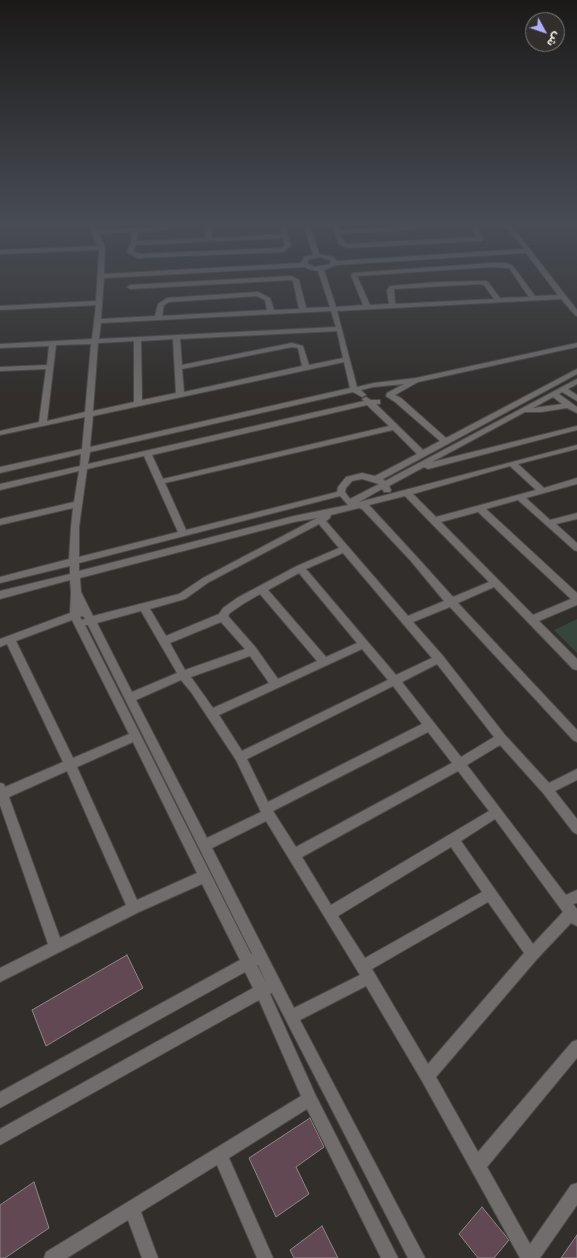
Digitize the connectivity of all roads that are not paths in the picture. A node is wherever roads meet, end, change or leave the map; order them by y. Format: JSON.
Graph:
{"nodes":[{"id":1,"x":100,"y":284,"type":"edge"},
{"id":2,"x":189,"y":284,"type":"edge"},
{"id":3,"x":297,"y":284,"type":"edge"},
{"id":4,"x":325,"y":284,"type":"edge"},
{"id":5,"x":358,"y":284,"type":"edge"},
{"id":6,"x":405,"y":284,"type":"edge"},
{"id":7,"x":486,"y":284,"type":"edge"},
{"id":8,"x":523,"y":284,"type":"edge"},
{"id":9,"x":553,"y":284,"type":"edge"},
{"id":10,"x":130,"y":287,"type":"dead end"},
{"id":11,"x":563,"y":297,"type":"junction"},
{"id":12,"x":534,"y":299,"type":"junction"},
{"id":13,"x":498,"y":301,"type":"junction"},
{"id":14,"x":99,"y":302,"type":"junction"},
{"id":15,"x":392,"y":305,"type":"junction"},
{"id":16,"x":367,"y":306,"type":"junction"},
{"id":17,"x":0,"y":308,"type":"edge"},
{"id":18,"x":333,"y":309,"type":"junction"},
{"id":19,"x":303,"y":310,"type":"junction"},
{"id":20,"x":271,"y":313,"type":"junction"},
{"id":21,"x":577,"y":314,"type":"edge"},
{"id":22,"x":158,"y":319,"type":"junction"},
{"id":23,"x":98,"y":321,"type":"junction"},
{"id":24,"x":340,"y":329,"type":"junction"},
{"id":25,"x":176,"y":337,"type":"junction"},
{"id":26,"x":137,"y":339,"type":"junction"},
{"id":27,"x":95,"y":342,"type":"junction"},
{"id":28,"x":53,"y":344,"type":"junction"},
{"id":29,"x":0,"y":346,"type":"edge"},
{"id":30,"x":577,"y":346,"type":"edge"},
{"id":31,"x":347,"y":359,"type":"junction"},
{"id":32,"x":50,"y":367,"type":"junction"},
{"id":33,"x":178,"y":368,"type":"junction"},
{"id":34,"x":306,"y":368,"type":"junction"},
{"id":35,"x":0,"y":369,"type":"edge"},
{"id":36,"x":577,"y":370,"type":"edge"},
{"id":37,"x":416,"y":380,"type":"junction"},
{"id":38,"x":576,"y":382,"type":"edge"},
{"id":39,"x":372,"y":386,"type":"junction"},
{"id":40,"x":563,"y":388,"type":"junction"},
{"id":41,"x":354,"y":389,"type":"junction"},
{"id":42,"x":554,"y":394,"type":"junction"},
{"id":43,"x":180,"y":395,"type":"junction"},
{"id":44,"x":390,"y":395,"type":"junction"},
{"id":45,"x":368,"y":399,"type":"junction"},
{"id":46,"x":577,"y":399,"type":"edge"},
{"id":47,"x":138,"y":404,"type":"junction"},
{"id":48,"x":569,"y":405,"type":"junction"},
{"id":49,"x":524,"y":410,"type":"junction"},
{"id":50,"x":577,"y":411,"type":"edge"},
{"id":51,"x":90,"y":414,"type":"junction"},
{"id":52,"x":43,"y":424,"type":"junction"},
{"id":53,"x":396,"y":427,"type":"junction"},
{"id":54,"x":577,"y":428,"type":"edge"},
{"id":55,"x":0,"y":433,"type":"edge"},
{"id":56,"x":444,"y":442,"type":"junction"},
{"id":57,"x":577,"y":447,"type":"edge"},
{"id":58,"x":86,"y":451,"type":"junction"},
{"id":59,"x":147,"y":453,"type":"junction"},
{"id":60,"x":422,"y":454,"type":"junction"},
{"id":61,"x":512,"y":463,"type":"junction"},
{"id":62,"x":84,"y":468,"type":"junction"},
{"id":63,"x":413,"y":469,"type":"junction"},
{"id":64,"x":0,"y":470,"type":"edge"},
{"id":65,"x":376,"y":479,"type":"junction"},
{"id":66,"x":577,"y":481,"type":"edge"},
{"id":67,"x":160,"y":482,"type":"junction"},
{"id":68,"x":384,"y":485,"type":"junction"},
{"id":69,"x":0,"y":488,"type":"edge"},
{"id":70,"x":541,"y":490,"type":"junction"},
{"id":71,"x":342,"y":493,"type":"junction"},
{"id":72,"x":402,"y":494,"type":"junction"},
{"id":73,"x":519,"y":497,"type":"junction"},
{"id":74,"x":79,"y":504,"type":"junction"},
{"id":75,"x":355,"y":504,"type":"junction"},
{"id":76,"x":479,"y":508,"type":"junction"},
{"id":77,"x":336,"y":511,"type":"junction"},
{"id":78,"x":577,"y":516,"type":"edge"},
{"id":79,"x":321,"y":521,"type":"dead end"},
{"id":80,"x":434,"y":521,"type":"junction"},
{"id":81,"x":0,"y":522,"type":"edge"},
{"id":82,"x":549,"y":523,"type":"junction"},
{"id":83,"x":184,"y":534,"type":"junction"},
{"id":84,"x":577,"y":548,"type":"edge"},
{"id":85,"x":344,"y":549,"type":"junction"},
{"id":86,"x":74,"y":561,"type":"junction"},
{"id":87,"x":300,"y":568,"type":"junction"},
{"id":88,"x":75,"y":575,"type":"junction"},
{"id":89,"x":0,"y":580,"type":"edge"},
{"id":90,"x":495,"y":583,"type":"junction"},
{"id":91,"x":262,"y":590,"type":"junction"},
{"id":92,"x":0,"y":595,"type":"edge"},
{"id":93,"x":577,"y":600,"type":"edge"},
{"id":94,"x":451,"y":602,"type":"junction"},
{"id":95,"x":144,"y":607,"type":"junction"},
{"id":96,"x":223,"y":617,"type":"junction"},
{"id":97,"x":83,"y":618,"type":"junction"},
{"id":98,"x":532,"y":620,"type":"junction"},
{"id":99,"x":407,"y":621,"type":"junction"},
{"id":100,"x":5,"y":641,"type":"edge"},
{"id":101,"x":164,"y":641,"type":"junction"},
{"id":102,"x":364,"y":644,"type":"junction"},
{"id":103,"x":252,"y":651,"type":"junction"},
{"id":104,"x":439,"y":659,"type":"junction"},
{"id":105,"x":325,"y":663,"type":"junction"},
{"id":106,"x":577,"y":666,"type":"edge"},
{"id":107,"x":183,"y":675,"type":"junction"},
{"id":108,"x":395,"y":681,"type":"junction"},
{"id":109,"x":276,"y":684,"type":"junction"},
{"id":110,"x":130,"y":698,"type":"junction"},
{"id":111,"x":212,"y":714,"type":"junction"},
{"id":112,"x":429,"y":726,"type":"junction"},
{"id":113,"x":136,"y":736,"type":"junction"},
{"id":114,"x":577,"y":737,"type":"edge"},
{"id":115,"x":501,"y":738,"type":"junction"},
{"id":116,"x":240,"y":757,"type":"junction"},
{"id":117,"x":460,"y":764,"type":"junction"},
{"id":118,"x":71,"y":766,"type":"junction"},
{"id":119,"x":577,"y":774,"type":"edge"},
{"id":120,"x":546,"y":789,"type":"junction"},
{"id":121,"x":1,"y":793,"type":"edge"},
{"id":122,"x":267,"y":812,"type":"junction"},
{"id":123,"x":497,"y":812,"type":"junction"},
{"id":124,"x":577,"y":828,"type":"edge"},
{"id":125,"x":452,"y":838,"type":"junction"},
{"id":126,"x":204,"y":846,"type":"junction"},
{"id":127,"x":294,"y":855,"type":"junction"},
{"id":128,"x":205,"y":876,"type":"junction"},
{"id":129,"x":490,"y":894,"type":"junction"},
{"id":130,"x":577,"y":896,"type":"edge"},
{"id":131,"x":134,"y":908,"type":"junction"},
{"id":132,"x":571,"y":912,"type":"edge"},
{"id":133,"x":329,"y":914,"type":"junction"},
{"id":134,"x":56,"y":947,"type":"junction"},
{"id":135,"x":532,"y":954,"type":"junction"},
{"id":136,"x":254,"y":960,"type":"junction"},
{"id":137,"x":365,"y":972,"type":"junction"},
{"id":138,"x":0,"y":975,"type":"edge"},
{"id":139,"x":268,"y":988,"type":"junction"},
{"id":140,"x":291,"y":1017,"type":"junction"},
{"id":141,"x":577,"y":1047,"type":"edge"},
{"id":142,"x":427,"y":1076,"type":"junction"},
{"id":143,"x":310,"y":1099,"type":"junction"},
{"id":144,"x":0,"y":1100,"type":"edge"},
{"id":145,"x":0,"y":1137,"type":"edge"},
{"id":146,"x":220,"y":1154,"type":"junction"},
{"id":147,"x":477,"y":1166,"type":"junction"},
{"id":148,"x":577,"y":1191,"type":"edge"},
{"id":149,"x":132,"y":1209,"type":"junction"},
{"id":150,"x":52,"y":1258,"type":"edge"},
{"id":151,"x":150,"y":1258,"type":"edge"},
{"id":152,"x":265,"y":1258,"type":"edge"},
{"id":153,"x":390,"y":1258,"type":"edge"},
{"id":154,"x":417,"y":1258,"type":"edge"},
{"id":155,"x":530,"y":1258,"type":"edge"}],
"edges":[{"from":1,"to":14,"type":"street"},
{"from":2,"to":10,"type":"street"},
{"from":3,"to":19,"type":"street"},
{"from":4,"to":18,"type":"street"},
{"from":5,"to":16,"type":"street"},
{"from":6,"to":15,"type":"street"},
{"from":7,"to":13,"type":"street"},
{"from":8,"to":12,"type":"street"},
{"from":9,"to":11,"type":"street"},
{"from":11,"to":12,"type":"street"},
{"from":11,"to":21,"type":"street"},
{"from":12,"to":13,"type":"street"},
{"from":13,"to":15,"type":"street"},
{"from":14,"to":17,"type":"street"},
{"from":14,"to":23,"type":"street"},
{"from":15,"to":16,"type":"street"},
{"from":16,"to":18,"type":"street"},
{"from":18,"to":19,"type":"street"},
{"from":18,"to":24,"type":"street"},
{"from":19,"to":20,"type":"street"},
{"from":20,"to":22,"type":"street"},
{"from":20,"to":22,"type":"street"},
{"from":22,"to":23,"type":"street"},
{"from":23,"to":27,"type":"street"},
{"from":24,"to":25,"type":"street"},
{"from":24,"to":31,"type":"street"},
{"from":25,"to":26,"type":"street"},
{"from":25,"to":33,"type":"street"},
{"from":26,"to":27,"type":"street"},
{"from":26,"to":47,"type":"street"},
{"from":27,"to":28,"type":"street"},
{"from":27,"to":51,"type":"street"},
{"from":28,"to":29,"type":"street"},
{"from":28,"to":32,"type":"street"},
{"from":30,"to":37,"type":"street"},
{"from":31,"to":34,"type":"street"},
{"from":31,"to":41,"type":"street"},
{"from":32,"to":35,"type":"street"},
{"from":32,"to":52,"type":"street"},
{"from":33,"to":34,"type":"street"},
{"from":33,"to":43,"type":"street"},
{"from":34,"to":43,"type":"street"},
{"from":36,"to":56,"type":"street"},
{"from":37,"to":39,"type":"street"},
{"from":37,"to":44,"type":"street"},
{"from":38,"to":40,"type":"street"},
{"from":39,"to":41,"type":"street"},
{"from":39,"to":44,"type":"street"},
{"from":39,"to":45,"type":"street"},
{"from":40,"to":42,"type":"street"},
{"from":40,"to":46,"type":"street"},
{"from":41,"to":45,"type":"street"},
{"from":41,"to":58,"type":"street"},
{"from":42,"to":48,"type":"street"},
{"from":42,"to":49,"type":"street"},
{"from":43,"to":47,"type":"street"},
{"from":44,"to":45,"type":"street"},
{"from":44,"to":56,"type":"street"},
{"from":45,"to":53,"type":"street"},
{"from":45,"to":59,"type":"street"},
{"from":47,"to":51,"type":"street"},
{"from":48,"to":49,"type":"street"},
{"from":48,"to":50,"type":"street"},
{"from":49,"to":63,"type":"street"},
{"from":51,"to":52,"type":"street"},
{"from":51,"to":58,"type":"street"},
{"from":52,"to":55,"type":"street"},
{"from":53,"to":60,"type":"street"},
{"from":53,"to":67,"type":"street"},
{"from":54,"to":63,"type":"street"},
{"from":56,"to":60,"type":"street"},
{"from":57,"to":61,"type":"street"},
{"from":58,"to":62,"type":"street"},
{"from":58,"to":64,"type":"street"},
{"from":59,"to":62,"type":"street"},
{"from":59,"to":67,"type":"street"},
{"from":60,"to":65,"type":"street"},
{"from":61,"to":70,"type":"street"},
{"from":61,"to":72,"type":"street"},
{"from":62,"to":69,"type":"street"},
{"from":62,"to":74,"type":"street"},
{"from":63,"to":68,"type":"street"},
{"from":65,"to":68,"type":"street"},
{"from":65,"to":71,"type":"street"},
{"from":66,"to":70,"type":"street"},
{"from":67,"to":83,"type":"street"},
{"from":68,"to":72,"type":"street"},
{"from":68,"to":75,"type":"street"},
{"from":70,"to":73,"type":"street"},
{"from":71,"to":75,"type":"street"},
{"from":71,"to":83,"type":"street"},
{"from":72,"to":75,"type":"street"},
{"from":72,"to":80,"type":"street"},
{"from":73,"to":76,"type":"street"},
{"from":73,"to":82,"type":"street"},
{"from":74,"to":81,"type":"street"},
{"from":74,"to":86,"type":"street"},
{"from":75,"to":77,"type":"street"},
{"from":75,"to":94,"type":"street"},
{"from":76,"to":80,"type":"street"},
{"from":76,"to":93,"type":"street"},
{"from":77,"to":88,"type":"street"},
{"from":77,"to":95,"type":"street"},
{"from":78,"to":82,"type":"street"},
{"from":79,"to":85,"type":"street"},
{"from":80,"to":90,"type":"street"},
{"from":82,"to":84,"type":"street"},
{"from":83,"to":86,"type":"street"},
{"from":85,"to":87,"type":"street"},
{"from":85,"to":99,"type":"street"},
{"from":86,"to":88,"type":"street"},
{"from":86,"to":89,"type":"street"},
{"from":87,"to":91,"type":"street"},
{"from":87,"to":102,"type":"street"},
{"from":88,"to":92,"type":"street"},
{"from":88,"to":97,"type":"street"},
{"from":90,"to":94,"type":"street"},
{"from":90,"to":98,"type":"street"},
{"from":91,"to":96,"type":"street"},
{"from":91,"to":105,"type":"street"},
{"from":93,"to":98,"type":"street"},
{"from":94,"to":99,"type":"street"},
{"from":94,"to":114,"type":"street"},
{"from":95,"to":97,"type":"street"},
{"from":95,"to":101,"type":"street"},
{"from":96,"to":101,"type":"street"},
{"from":96,"to":103,"type":"street"},
{"from":97,"to":100,"type":"street"},
{"from":97,"to":110,"type":"street"},
{"from":97,"to":113,"type":"street"},
{"from":98,"to":106,"type":"street"},
{"from":99,"to":104,"type":"street"},
{"from":100,"to":118,"type":"street"},
{"from":101,"to":107,"type":"street"},
{"from":102,"to":105,"type":"street"},
{"from":102,"to":108,"type":"street"},
{"from":103,"to":107,"type":"street"},
{"from":103,"to":109,"type":"street"},
{"from":104,"to":108,"type":"street"},
{"from":104,"to":115,"type":"street"},
{"from":105,"to":109,"type":"street"},
{"from":107,"to":110,"type":"street"},
{"from":107,"to":111,"type":"street"},
{"from":108,"to":112,"type":"street"},
{"from":108,"to":116,"type":"street"},
{"from":109,"to":111,"type":"street"},
{"from":110,"to":126,"type":"street"},
{"from":111,"to":116,"type":"street"},
{"from":112,"to":117,"type":"street"},
{"from":112,"to":122,"type":"street"},
{"from":113,"to":118,"type":"street"},
{"from":113,"to":128,"type":"street"},
{"from":115,"to":117,"type":"street"},
{"from":115,"to":120,"type":"street"},
{"from":116,"to":122,"type":"street"},
{"from":117,"to":123,"type":"street"},
{"from":117,"to":127,"type":"street"},
{"from":118,"to":121,"type":"street"},
{"from":118,"to":131,"type":"street"},
{"from":119,"to":120,"type":"street"},
{"from":120,"to":124,"type":"street"},
{"from":121,"to":134,"type":"street"},
{"from":122,"to":126,"type":"street"},
{"from":122,"to":127,"type":"street"},
{"from":123,"to":125,"type":"street"},
{"from":123,"to":132,"type":"street"},
{"from":125,"to":129,"type":"street"},
{"from":125,"to":133,"type":"street"},
{"from":126,"to":136,"type":"street"},
{"from":127,"to":133,"type":"street"},
{"from":128,"to":131,"type":"street"},
{"from":128,"to":136,"type":"street"},
{"from":129,"to":135,"type":"street"},
{"from":129,"to":137,"type":"street"},
{"from":130,"to":132,"type":"street"},
{"from":131,"to":134,"type":"street"},
{"from":132,"to":135,"type":"street"},
{"from":133,"to":137,"type":"street"},
{"from":134,"to":138,"type":"street"},
{"from":135,"to":142,"type":"street"},
{"from":136,"to":139,"type":"street"},
{"from":136,"to":144,"type":"street"},
{"from":137,"to":140,"type":"street"},
{"from":137,"to":142,"type":"street"},
{"from":139,"to":140,"type":"street"},
{"from":139,"to":143,"type":"street"},
{"from":139,"to":145,"type":"street"},
{"from":140,"to":154,"type":"street"},
{"from":141,"to":147,"type":"street"},
{"from":142,"to":147,"type":"street"},
{"from":143,"to":146,"type":"street"},
{"from":143,"to":153,"type":"street"},
{"from":146,"to":149,"type":"street"},
{"from":146,"to":152,"type":"street"},
{"from":147,"to":155,"type":"street"},
{"from":148,"to":155,"type":"street"},
{"from":149,"to":150,"type":"street"},
{"from":149,"to":151,"type":"street"}]}
